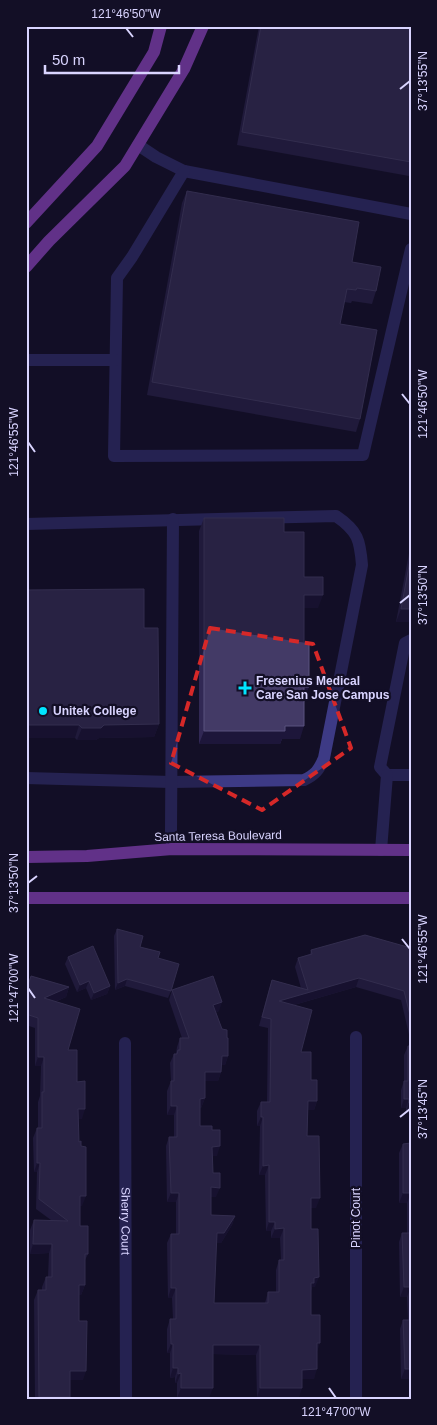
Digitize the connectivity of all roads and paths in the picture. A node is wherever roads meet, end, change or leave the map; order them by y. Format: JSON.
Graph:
{"nodes":[{"id":1,"x":161,"y":26,"type":"edge"},
{"id":2,"x":203,"y":26,"type":"edge"},
{"id":3,"x":138,"y":145,"type":"junction"},
{"id":4,"x":184,"y":171,"type":"junction"},
{"id":5,"x":411,"y":214,"type":"edge"},
{"id":6,"x":26,"y":223,"type":"edge"},
{"id":7,"x":411,"y":249,"type":"edge"},
{"id":8,"x":26,"y":267,"type":"edge"},
{"id":9,"x":26,"y":360,"type":"edge"},
{"id":10,"x":115,"y":360,"type":"junction"},
{"id":11,"x":173,"y":519,"type":"junction"},
{"id":12,"x":26,"y":524,"type":"edge"},
{"id":13,"x":411,"y":640,"type":"edge"},
{"id":14,"x":387,"y":775,"type":"junction"},
{"id":15,"x":411,"y":775,"type":"edge"},
{"id":16,"x":26,"y":778,"type":"edge"},
{"id":17,"x":171,"y":782,"type":"junction"},
{"id":18,"x":172,"y":848,"type":"junction"},
{"id":19,"x":381,"y":850,"type":"junction"},
{"id":20,"x":411,"y":850,"type":"edge"},
{"id":21,"x":26,"y":857,"type":"edge"},
{"id":22,"x":26,"y":898,"type":"edge"},
{"id":23,"x":411,"y":898,"type":"edge"},
{"id":24,"x":356,"y":1037,"type":"dead end"},
{"id":25,"x":125,"y":1043,"type":"dead end"},
{"id":26,"x":126,"y":1399,"type":"edge"},
{"id":27,"x":356,"y":1399,"type":"edge"}],
"edges":[{"from":1,"to":6,"type":"main road"},
{"from":2,"to":3,"type":"main road"},
{"from":3,"to":4,"type":"street"},
{"from":3,"to":8,"type":"main road"},
{"from":4,"to":5,"type":"street"},
{"from":4,"to":10,"type":"street"},
{"from":7,"to":10,"type":"street"},
{"from":9,"to":10,"type":"street"},
{"from":11,"to":12,"type":"street"},
{"from":11,"to":17,"type":"street"},
{"from":11,"to":17,"type":"street"},
{"from":13,"to":14,"type":"street"},
{"from":14,"to":15,"type":"street"},
{"from":14,"to":19,"type":"street"},
{"from":16,"to":17,"type":"street"},
{"from":17,"to":18,"type":"street"},
{"from":18,"to":19,"type":"main road","name":"Santa Teresa Boulevard"},
{"from":18,"to":21,"type":"main road","name":"Santa Teresa Boulevard"},
{"from":19,"to":20,"type":"main road","name":"Santa Teresa Boulevard"},
{"from":22,"to":23,"type":"main road"},
{"from":24,"to":27,"type":"street","name":"Pinot Court"},
{"from":25,"to":26,"type":"street","name":"Sherry Court"}]}
